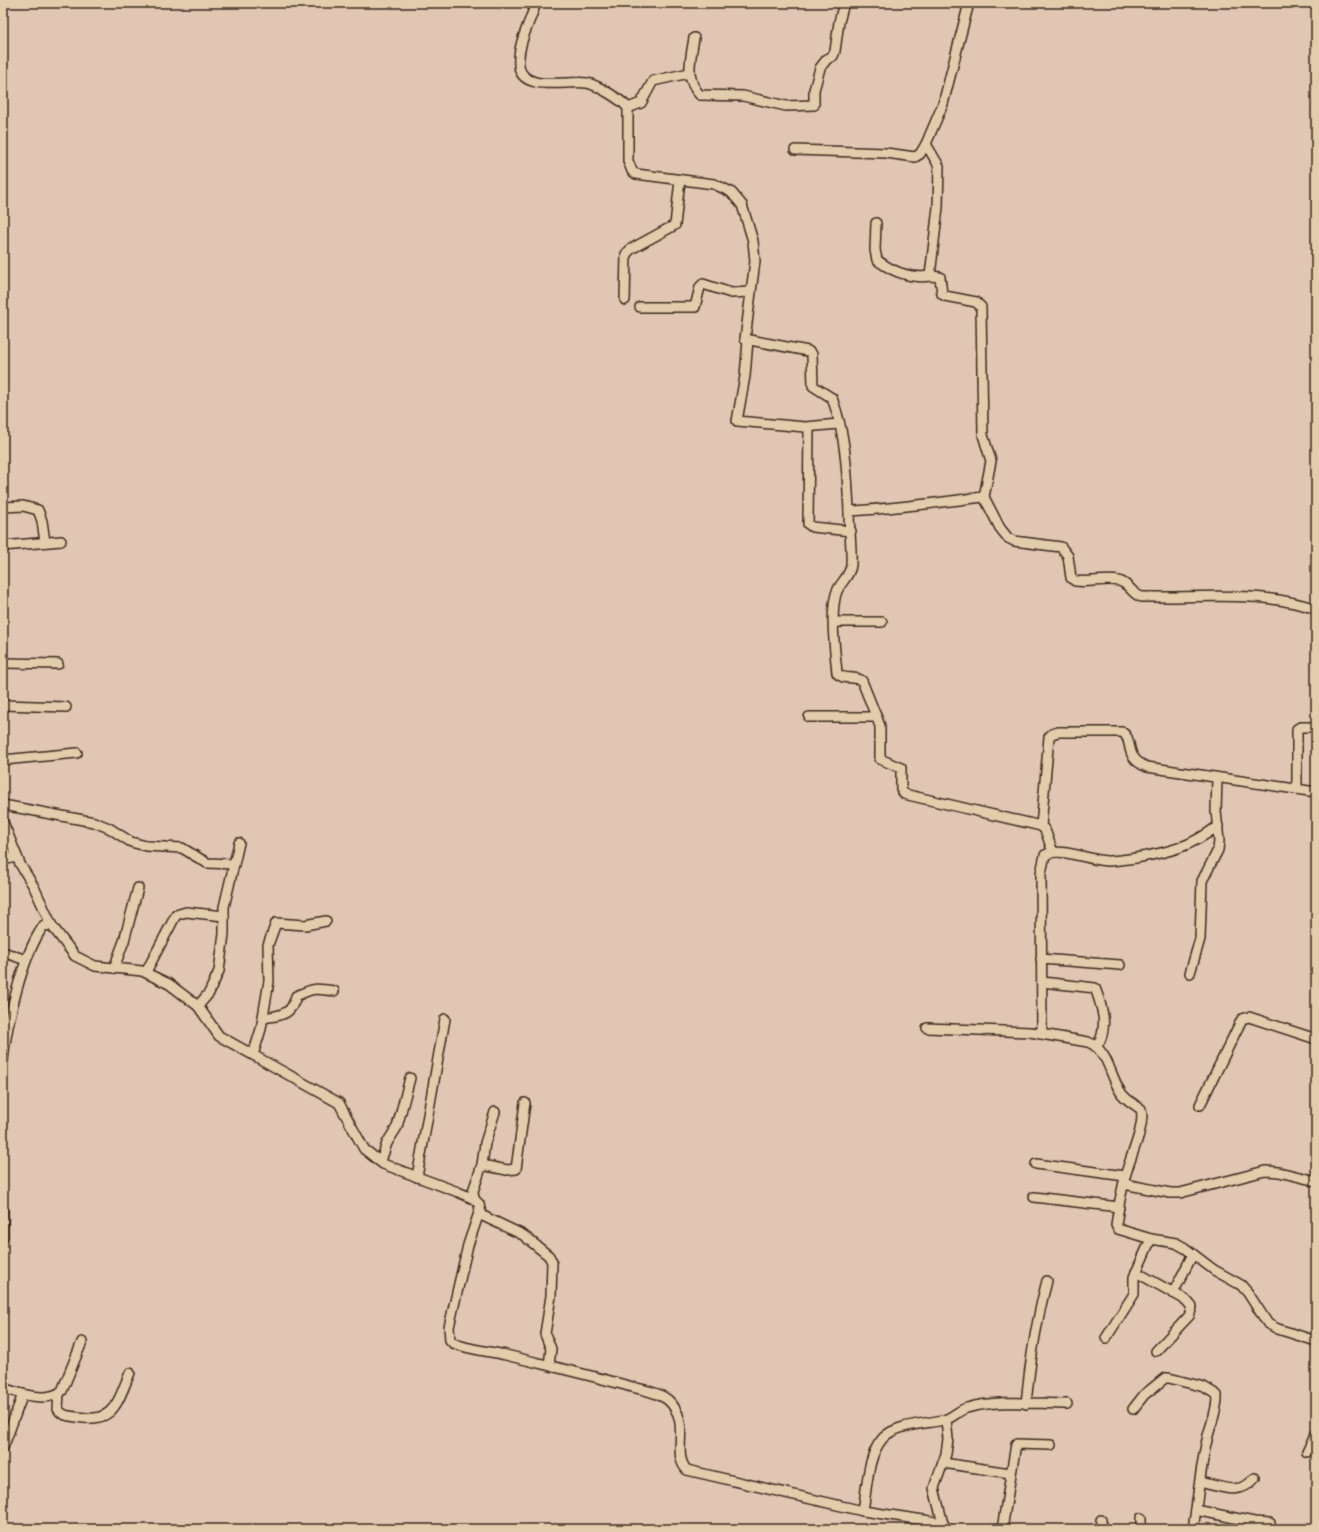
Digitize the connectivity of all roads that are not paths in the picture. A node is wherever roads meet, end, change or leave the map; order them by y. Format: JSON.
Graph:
{"nodes":[{"id":1,"x":536,"y":3,"type":"edge"},
{"id":2,"x":844,"y":3,"type":"edge"},
{"id":3,"x":969,"y":3,"type":"edge"},
{"id":4,"x":694,"y":38,"type":"dead end"},
{"id":5,"x":689,"y":73,"type":"junction"},
{"id":6,"x":628,"y":108,"type":"junction"},
{"id":7,"x":926,"y":144,"type":"junction"},
{"id":8,"x":796,"y":150,"type":"dead end"},
{"id":9,"x":680,"y":180,"type":"junction"},
{"id":10,"x":876,"y":223,"type":"dead end"},
{"id":11,"x":930,"y":276,"type":"junction"},
{"id":12,"x":751,"y":292,"type":"junction"},
{"id":13,"x":625,"y":300,"type":"dead end"},
{"id":14,"x":640,"y":307,"type":"dead end"},
{"id":15,"x":748,"y":340,"type":"junction"},
{"id":16,"x":839,"y":424,"type":"junction"},
{"id":17,"x":810,"y":428,"type":"junction"},
{"id":18,"x":984,"y":497,"type":"junction"},
{"id":19,"x":3,"y":507,"type":"edge"},
{"id":20,"x":848,"y":511,"type":"junction"},
{"id":21,"x":851,"y":531,"type":"junction"},
{"id":22,"x":61,"y":541,"type":"dead end"},
{"id":23,"x":45,"y":542,"type":"junction"},
{"id":24,"x":3,"y":546,"type":"edge"},
{"id":25,"x":1316,"y":609,"type":"edge"},
{"id":26,"x":834,"y":622,"type":"junction"},
{"id":27,"x":882,"y":622,"type":"dead end"},
{"id":28,"x":3,"y":663,"type":"edge"},
{"id":29,"x":58,"y":664,"type":"dead end"},
{"id":30,"x":3,"y":705,"type":"edge"},
{"id":31,"x":66,"y":707,"type":"dead end"},
{"id":32,"x":808,"y":717,"type":"dead end"},
{"id":33,"x":877,"y":717,"type":"junction"},
{"id":34,"x":1316,"y":727,"type":"edge"},
{"id":35,"x":77,"y":753,"type":"dead end"},
{"id":36,"x":3,"y":760,"type":"edge"},
{"id":37,"x":1217,"y":778,"type":"junction"},
{"id":38,"x":1297,"y":789,"type":"junction"},
{"id":39,"x":1316,"y":792,"type":"edge"},
{"id":40,"x":3,"y":805,"type":"edge"},
{"id":41,"x":3,"y":822,"type":"edge"},
{"id":42,"x":1041,"y":826,"type":"junction"},
{"id":43,"x":1214,"y":829,"type":"junction"},
{"id":44,"x":239,"y":843,"type":"dead end"},
{"id":45,"x":1053,"y":852,"type":"junction"},
{"id":46,"x":17,"y":857,"type":"junction"},
{"id":47,"x":3,"y":860,"type":"edge"},
{"id":48,"x":234,"y":864,"type":"junction"},
{"id":49,"x":138,"y":888,"type":"dead end"},
{"id":50,"x":224,"y":916,"type":"junction"},
{"id":51,"x":326,"y":921,"type":"dead end"},
{"id":52,"x":52,"y":926,"type":"junction"},
{"id":53,"x":3,"y":952,"type":"edge"},
{"id":54,"x":1041,"y":959,"type":"junction"},
{"id":55,"x":26,"y":960,"type":"junction"},
{"id":56,"x":1120,"y":965,"type":"dead end"},
{"id":57,"x":114,"y":968,"type":"junction"},
{"id":58,"x":146,"y":972,"type":"junction"},
{"id":59,"x":1190,"y":973,"type":"dead end"},
{"id":60,"x":1042,"y":982,"type":"junction"},
{"id":61,"x":334,"y":990,"type":"dead end"},
{"id":62,"x":198,"y":1006,"type":"junction"},
{"id":63,"x":263,"y":1018,"type":"junction"},
{"id":64,"x":445,"y":1019,"type":"dead end"},
{"id":65,"x":927,"y":1028,"type":"dead end"},
{"id":66,"x":1042,"y":1034,"type":"junction"},
{"id":67,"x":1316,"y":1039,"type":"edge"},
{"id":68,"x":1097,"y":1046,"type":"junction"},
{"id":69,"x":253,"y":1054,"type":"junction"},
{"id":70,"x":3,"y":1060,"type":"edge"},
{"id":71,"x":410,"y":1078,"type":"dead end"},
{"id":72,"x":525,"y":1103,"type":"dead end"},
{"id":73,"x":1200,"y":1105,"type":"dead end"},
{"id":74,"x":495,"y":1112,"type":"dead end"},
{"id":75,"x":381,"y":1161,"type":"junction"},
{"id":76,"x":1036,"y":1164,"type":"dead end"},
{"id":77,"x":482,"y":1165,"type":"junction"},
{"id":78,"x":417,"y":1177,"type":"junction"},
{"id":79,"x":1124,"y":1180,"type":"junction"},
{"id":80,"x":1316,"y":1181,"type":"edge"},
{"id":81,"x":1034,"y":1197,"type":"dead end"},
{"id":82,"x":474,"y":1199,"type":"junction"},
{"id":83,"x":1119,"y":1207,"type":"junction"},
{"id":84,"x":3,"y":1210,"type":"edge"},
{"id":85,"x":480,"y":1210,"type":"junction"},
{"id":86,"x":3,"y":1236,"type":"edge"},
{"id":87,"x":1151,"y":1240,"type":"junction"},
{"id":88,"x":1193,"y":1254,"type":"junction"},
{"id":89,"x":1136,"y":1272,"type":"junction"},
{"id":90,"x":1048,"y":1281,"type":"dead end"},
{"id":91,"x":1173,"y":1293,"type":"junction"},
{"id":92,"x":1106,"y":1338,"type":"dead end"},
{"id":93,"x":1316,"y":1341,"type":"edge"},
{"id":94,"x":82,"y":1342,"type":"dead end"},
{"id":95,"x":1156,"y":1351,"type":"dead end"},
{"id":96,"x":549,"y":1365,"type":"junction"},
{"id":97,"x":130,"y":1373,"type":"dead end"},
{"id":98,"x":3,"y":1388,"type":"edge"},
{"id":99,"x":59,"y":1393,"type":"junction"},
{"id":100,"x":24,"y":1394,"type":"junction"},
{"id":101,"x":1026,"y":1404,"type":"junction"},
{"id":102,"x":1067,"y":1404,"type":"dead end"},
{"id":103,"x":1133,"y":1409,"type":"dead end"},
{"id":104,"x":946,"y":1420,"type":"junction"},
{"id":105,"x":1316,"y":1434,"type":"edge"},
{"id":106,"x":1051,"y":1445,"type":"dead end"},
{"id":107,"x":3,"y":1448,"type":"edge"},
{"id":108,"x":1307,"y":1452,"type":"dead end"},
{"id":109,"x":943,"y":1463,"type":"junction"},
{"id":110,"x":1010,"y":1473,"type":"junction"},
{"id":111,"x":1254,"y":1478,"type":"dead end"},
{"id":112,"x":1200,"y":1482,"type":"junction"},
{"id":113,"x":1196,"y":1510,"type":"junction"},
{"id":114,"x":863,"y":1511,"type":"junction"},
{"id":115,"x":1141,"y":1518,"type":"dead end"},
{"id":116,"x":1270,"y":1523,"type":"dead end"},
{"id":117,"x":946,"y":1527,"type":"edge"},
{"id":118,"x":1002,"y":1529,"type":"edge"},
{"id":119,"x":1141,"y":1529,"type":"edge"},
{"id":120,"x":1193,"y":1529,"type":"edge"}],
"edges":[{"from":1,"to":6,"type":"street"},
{"from":2,"to":5,"type":"street"},
{"from":3,"to":7,"type":"street"},
{"from":4,"to":5,"type":"street"},
{"from":5,"to":6,"type":"street"},
{"from":6,"to":9,"type":"street"},
{"from":7,"to":8,"type":"street"},
{"from":7,"to":11,"type":"street"},
{"from":9,"to":12,"type":"street"},
{"from":9,"to":13,"type":"street"},
{"from":10,"to":11,"type":"street"},
{"from":11,"to":18,"type":"street"},
{"from":12,"to":14,"type":"street"},
{"from":12,"to":15,"type":"street"},
{"from":15,"to":16,"type":"street"},
{"from":15,"to":17,"type":"street"},
{"from":16,"to":17,"type":"street"},
{"from":16,"to":20,"type":"street"},
{"from":17,"to":21,"type":"street"},
{"from":18,"to":20,"type":"street"},
{"from":18,"to":25,"type":"street"},
{"from":19,"to":23,"type":"street"},
{"from":20,"to":21,"type":"street"},
{"from":21,"to":26,"type":"street"},
{"from":22,"to":23,"type":"street"},
{"from":23,"to":24,"type":"street"},
{"from":26,"to":27,"type":"street"},
{"from":26,"to":33,"type":"street"},
{"from":28,"to":29,"type":"street"},
{"from":30,"to":31,"type":"street"},
{"from":32,"to":33,"type":"street"},
{"from":33,"to":42,"type":"street"},
{"from":34,"to":38,"type":"street"},
{"from":35,"to":36,"type":"street"},
{"from":37,"to":38,"type":"street"},
{"from":37,"to":42,"type":"street"},
{"from":37,"to":43,"type":"street"},
{"from":38,"to":39,"type":"street"},
{"from":40,"to":48,"type":"street"},
{"from":41,"to":46,"type":"street"},
{"from":42,"to":45,"type":"street"},
{"from":43,"to":45,"type":"street"},
{"from":43,"to":59,"type":"street"},
{"from":44,"to":48,"type":"street"},
{"from":45,"to":54,"type":"street"},
{"from":46,"to":47,"type":"street"},
{"from":46,"to":52,"type":"street"},
{"from":48,"to":50,"type":"street"},
{"from":49,"to":57,"type":"street"},
{"from":50,"to":58,"type":"street"},
{"from":50,"to":62,"type":"street"},
{"from":51,"to":63,"type":"street"},
{"from":52,"to":55,"type":"street"},
{"from":52,"to":57,"type":"street"},
{"from":53,"to":55,"type":"street"},
{"from":54,"to":56,"type":"street"},
{"from":54,"to":60,"type":"street"},
{"from":55,"to":70,"type":"street"},
{"from":57,"to":58,"type":"street"},
{"from":58,"to":62,"type":"street"},
{"from":60,"to":66,"type":"street"},
{"from":60,"to":68,"type":"street"},
{"from":61,"to":63,"type":"street"},
{"from":62,"to":69,"type":"street"},
{"from":63,"to":69,"type":"street"},
{"from":64,"to":78,"type":"street"},
{"from":65,"to":66,"type":"street"},
{"from":66,"to":68,"type":"street"},
{"from":67,"to":73,"type":"street"},
{"from":68,"to":79,"type":"street"},
{"from":69,"to":75,"type":"street"},
{"from":71,"to":75,"type":"street"},
{"from":72,"to":77,"type":"street"},
{"from":74,"to":77,"type":"street"},
{"from":75,"to":78,"type":"street"},
{"from":76,"to":79,"type":"street"},
{"from":77,"to":82,"type":"street"},
{"from":78,"to":82,"type":"street"},
{"from":79,"to":80,"type":"street"},
{"from":79,"to":83,"type":"street"},
{"from":81,"to":83,"type":"street"},
{"from":82,"to":85,"type":"street"},
{"from":83,"to":87,"type":"street"},
{"from":84,"to":86,"type":"street"},
{"from":85,"to":96,"type":"street"},
{"from":85,"to":96,"type":"street"},
{"from":87,"to":88,"type":"street"},
{"from":87,"to":89,"type":"street"},
{"from":88,"to":91,"type":"street"},
{"from":88,"to":93,"type":"street"},
{"from":89,"to":91,"type":"street"},
{"from":89,"to":92,"type":"street"},
{"from":90,"to":101,"type":"street"},
{"from":91,"to":95,"type":"street"},
{"from":94,"to":99,"type":"street"},
{"from":96,"to":114,"type":"street"},
{"from":97,"to":99,"type":"street"},
{"from":98,"to":100,"type":"street"},
{"from":99,"to":100,"type":"street"},
{"from":100,"to":107,"type":"street"},
{"from":101,"to":102,"type":"street"},
{"from":101,"to":104,"type":"street"},
{"from":103,"to":112,"type":"street"},
{"from":104,"to":109,"type":"street"},
{"from":104,"to":114,"type":"street"},
{"from":105,"to":108,"type":"street"},
{"from":106,"to":110,"type":"street"},
{"from":109,"to":110,"type":"street"},
{"from":109,"to":117,"type":"street"},
{"from":110,"to":118,"type":"street"},
{"from":111,"to":112,"type":"street"},
{"from":112,"to":113,"type":"street"},
{"from":113,"to":116,"type":"street"},
{"from":113,"to":120,"type":"street"},
{"from":114,"to":117,"type":"street"},
{"from":115,"to":119,"type":"street"}]}
